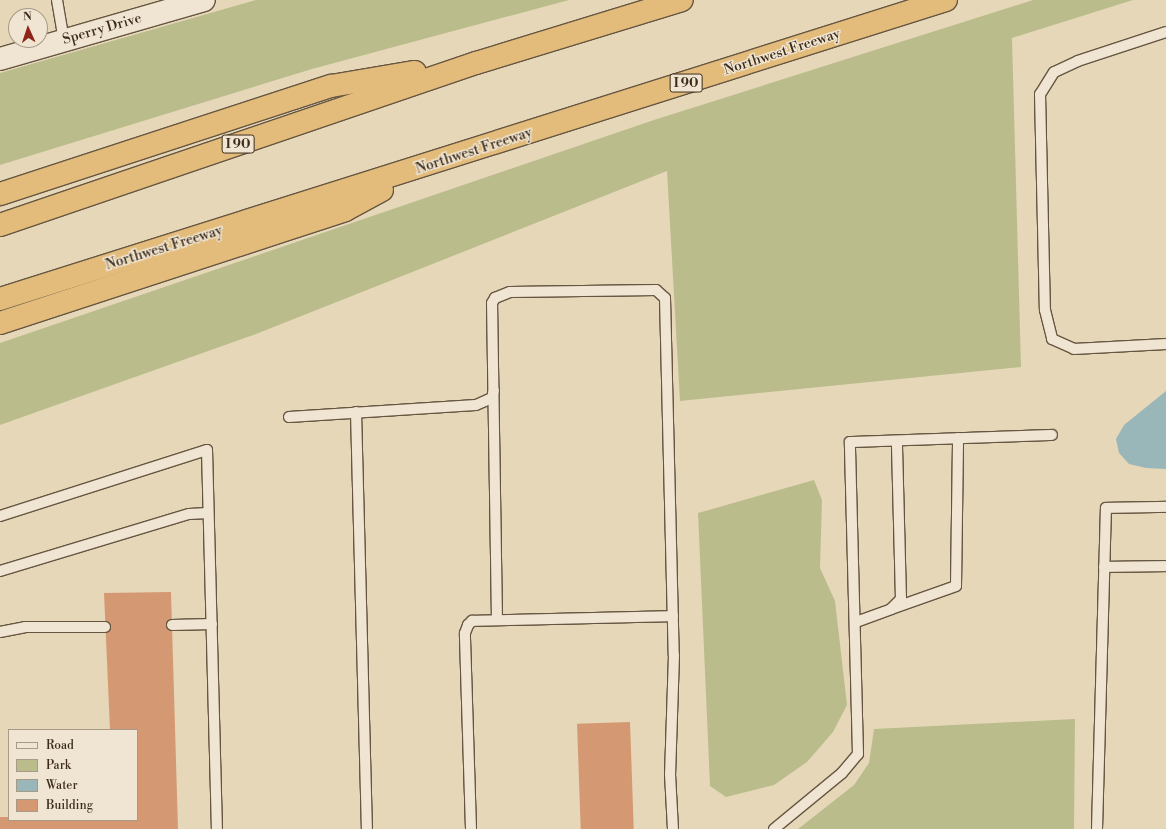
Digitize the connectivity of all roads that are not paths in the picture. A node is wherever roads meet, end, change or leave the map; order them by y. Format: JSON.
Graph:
{"nodes":[{"id":1,"x":57,"y":0,"type":"edge"},
{"id":2,"x":204,"y":0,"type":"edge"},
{"id":3,"x":682,"y":0,"type":"edge"},
{"id":4,"x":946,"y":0,"type":"edge"},
{"id":5,"x":1166,"y":32,"type":"edge"},
{"id":6,"x":64,"y":40,"type":"junction"},
{"id":7,"x":0,"y":59,"type":"edge"},
{"id":8,"x":476,"y":63,"type":"junction"},
{"id":9,"x":425,"y":166,"type":"junction"},
{"id":10,"x":0,"y":194,"type":"edge"},
{"id":11,"x":0,"y":225,"type":"edge"},
{"id":12,"x":0,"y":299,"type":"edge"},
{"id":13,"x":0,"y":323,"type":"edge"},
{"id":14,"x":1166,"y":344,"type":"edge"},
{"id":15,"x":494,"y":385,"type":"junction"},
{"id":16,"x":356,"y":412,"type":"junction"},
{"id":17,"x":289,"y":417,"type":"dead end"},
{"id":18,"x":1052,"y":435,"type":"dead end"},
{"id":19,"x":958,"y":438,"type":"junction"},
{"id":20,"x":897,"y":441,"type":"junction"},
{"id":21,"x":1166,"y":507,"type":"edge"},
{"id":22,"x":208,"y":513,"type":"junction"},
{"id":23,"x":0,"y":516,"type":"edge"},
{"id":24,"x":1166,"y":566,"type":"edge"},
{"id":25,"x":1104,"y":567,"type":"junction"},
{"id":26,"x":0,"y":571,"type":"edge"},
{"id":27,"x":891,"y":609,"type":"junction"},
{"id":28,"x":673,"y":616,"type":"junction"},
{"id":29,"x":497,"y":620,"type":"junction"},
{"id":30,"x":856,"y":622,"type":"junction"},
{"id":31,"x":212,"y":624,"type":"junction"},
{"id":32,"x":172,"y":625,"type":"dead end"},
{"id":33,"x":105,"y":627,"type":"dead end"},
{"id":34,"x":0,"y":632,"type":"edge"},
{"id":35,"x":217,"y":829,"type":"edge"},
{"id":36,"x":367,"y":829,"type":"edge"},
{"id":37,"x":470,"y":829,"type":"edge"},
{"id":38,"x":673,"y":829,"type":"edge"},
{"id":39,"x":774,"y":829,"type":"edge"},
{"id":40,"x":1097,"y":829,"type":"edge"}],
"edges":[{"from":1,"to":6,"type":"lane"},
{"from":2,"to":6,"type":"street","name":"Sperry Drive"},
{"from":3,"to":8,"type":"highway","number":"I 90"},
{"from":4,"to":9,"type":"highway","name":"Northwest Freeway","number":"I 90"},
{"from":5,"to":14,"type":"lane"},
{"from":6,"to":7,"type":"street","name":"Sperry Drive"},
{"from":8,"to":10,"type":"highway"},
{"from":8,"to":11,"type":"highway","number":"I 90"},
{"from":9,"to":12,"type":"highway","name":"Northwest Freeway","number":"I 90"},
{"from":9,"to":13,"type":"highway"},
{"from":15,"to":16,"type":"lane"},
{"from":15,"to":28,"type":"lane"},
{"from":15,"to":29,"type":"lane"},
{"from":16,"to":17,"type":"lane"},
{"from":16,"to":36,"type":"lane"},
{"from":18,"to":19,"type":"lane"},
{"from":19,"to":20,"type":"lane"},
{"from":19,"to":27,"type":"lane"},
{"from":20,"to":27,"type":"lane"},
{"from":20,"to":30,"type":"lane"},
{"from":21,"to":25,"type":"lane"},
{"from":22,"to":23,"type":"lane"},
{"from":22,"to":26,"type":"lane"},
{"from":22,"to":31,"type":"lane"},
{"from":24,"to":25,"type":"lane"},
{"from":25,"to":40,"type":"lane"},
{"from":27,"to":30,"type":"lane"},
{"from":28,"to":29,"type":"lane"},
{"from":28,"to":38,"type":"lane"},
{"from":29,"to":37,"type":"lane"},
{"from":30,"to":39,"type":"lane"},
{"from":31,"to":32,"type":"lane"},
{"from":31,"to":35,"type":"lane"},
{"from":33,"to":34,"type":"lane"}]}
